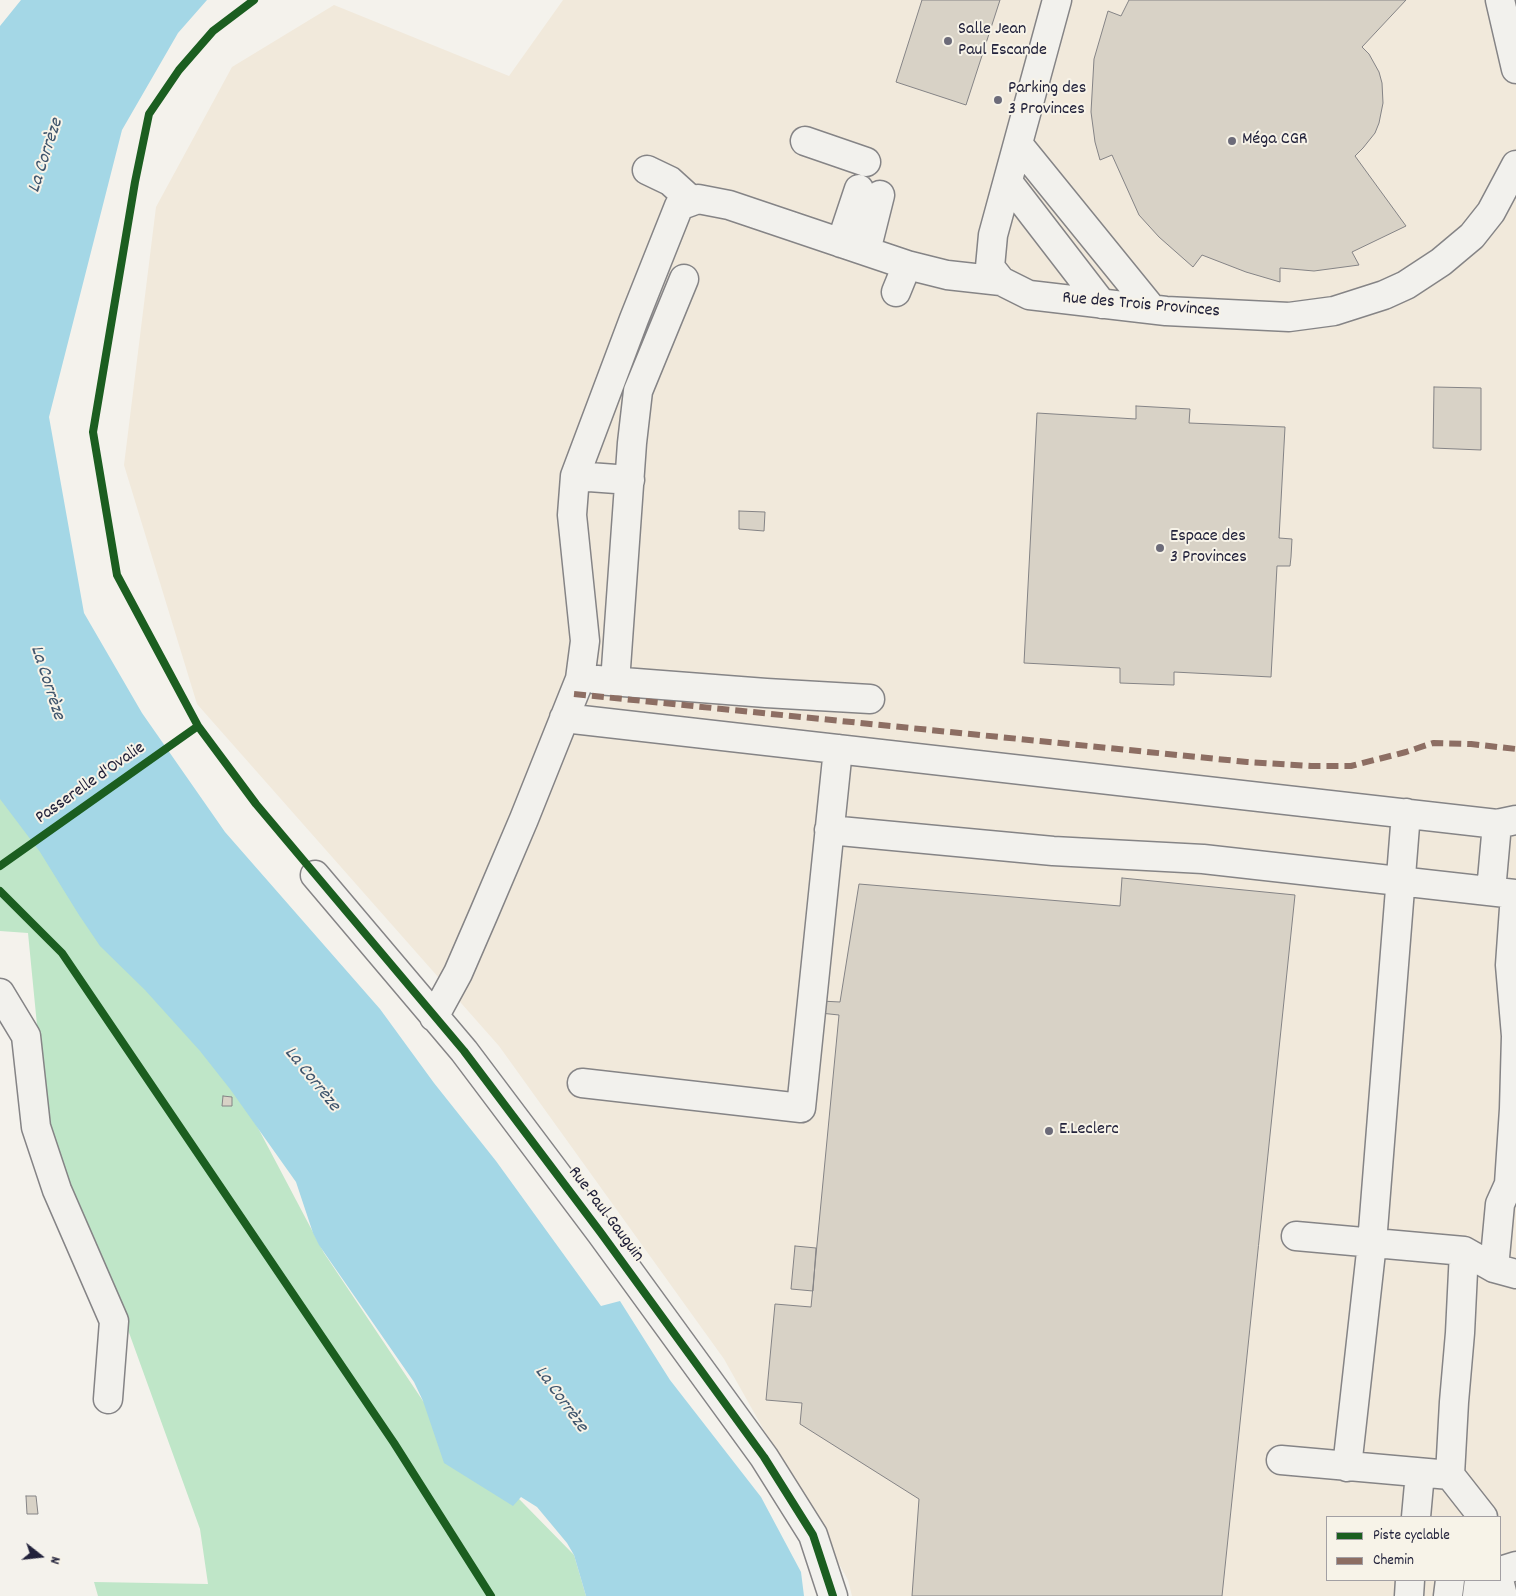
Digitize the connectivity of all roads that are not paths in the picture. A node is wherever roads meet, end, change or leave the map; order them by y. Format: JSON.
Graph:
{"nodes":[{"id":1,"x":1057,"y":0,"type":"edge"},
{"id":2,"x":1503,"y":2,"type":"edge"},
{"id":3,"x":1516,"y":69,"type":"edge"},
{"id":4,"x":804,"y":141,"type":"dead end"},
{"id":5,"x":1018,"y":144,"type":"junction"},
{"id":6,"x":866,"y":162,"type":"dead end"},
{"id":7,"x":1516,"y":165,"type":"edge"},
{"id":8,"x":647,"y":170,"type":"dead end"},
{"id":9,"x":1008,"y":182,"type":"junction"},
{"id":10,"x":692,"y":201,"type":"junction"},
{"id":11,"x":841,"y":243,"type":"junction"},
{"id":12,"x":866,"y":251,"type":"junction"},
{"id":13,"x":907,"y":265,"type":"junction"},
{"id":14,"x":684,"y":279,"type":"dead end"},
{"id":15,"x":1001,"y":280,"type":"junction"},
{"id":16,"x":896,"y":292,"type":"dead end"},
{"id":17,"x":1102,"y":304,"type":"junction"},
{"id":18,"x":1152,"y":309,"type":"junction"},
{"id":19,"x":575,"y":476,"type":"junction"},
{"id":20,"x":630,"y":480,"type":"junction"},
{"id":21,"x":580,"y":678,"type":"junction"},
{"id":22,"x":615,"y":682,"type":"junction"},
{"id":23,"x":870,"y":699,"type":"dead end"},
{"id":24,"x":564,"y":718,"type":"junction"},
{"id":25,"x":838,"y":749,"type":"junction"},
{"id":26,"x":1406,"y":813,"type":"junction"},
{"id":27,"x":1506,"y":822,"type":"edge"},
{"id":28,"x":829,"y":830,"type":"junction"},
{"id":29,"x":315,"y":876,"type":"dead end"},
{"id":30,"x":1401,"y":881,"type":"junction"},
{"id":31,"x":1491,"y":890,"type":"junction"},
{"id":32,"x":0,"y":993,"type":"edge"},
{"id":33,"x":434,"y":1017,"type":"junction"},
{"id":34,"x":582,"y":1083,"type":"dead end"},
{"id":35,"x":1296,"y":1236,"type":"dead end"},
{"id":36,"x":1372,"y":1242,"type":"junction"},
{"id":37,"x":1464,"y":1251,"type":"junction"},
{"id":38,"x":1509,"y":1266,"type":"edge"},
{"id":39,"x":108,"y":1399,"type":"dead end"},
{"id":40,"x":1281,"y":1460,"type":"dead end"},
{"id":41,"x":1347,"y":1466,"type":"junction"},
{"id":42,"x":1420,"y":1473,"type":"junction"},
{"id":43,"x":1450,"y":1475,"type":"junction"},
{"id":44,"x":1416,"y":1516,"type":"edge"},
{"id":45,"x":1482,"y":1516,"type":"edge"},
{"id":46,"x":1516,"y":1566,"type":"edge"},
{"id":47,"x":1501,"y":1571,"type":"edge"},
{"id":48,"x":1410,"y":1581,"type":"edge"},
{"id":49,"x":1450,"y":1581,"type":"edge"},
{"id":50,"x":1465,"y":1581,"type":"edge"},
{"id":51,"x":1479,"y":1581,"type":"edge"},
{"id":52,"x":1497,"y":1581,"type":"edge"},
{"id":53,"x":1497,"y":1581,"type":"edge"},
{"id":54,"x":833,"y":1596,"type":"edge"},
{"id":55,"x":1409,"y":1596,"type":"edge"},
{"id":56,"x":1448,"y":1596,"type":"edge"},
{"id":57,"x":1464,"y":1596,"type":"edge"},
{"id":58,"x":1477,"y":1596,"type":"edge"},
{"id":59,"x":1494,"y":1596,"type":"edge"},
{"id":60,"x":1503,"y":1596,"type":"edge"}],
"edges":[{"from":1,"to":5,"type":"street"},
{"from":2,"to":3,"type":"street"},
{"from":4,"to":6,"type":"street"},
{"from":5,"to":9,"type":"street"},
{"from":5,"to":18,"type":"street"},
{"from":7,"to":18,"type":"street","name":"Rue des Trois Provinces"},
{"from":8,"to":10,"type":"street"},
{"from":9,"to":15,"type":"street"},
{"from":9,"to":17,"type":"street"},
{"from":10,"to":11,"type":"street"},
{"from":10,"to":19,"type":"street"},
{"from":11,"to":12,"type":"street"},
{"from":11,"to":12,"type":"street"},
{"from":12,"to":13,"type":"street"},
{"from":13,"to":15,"type":"street"},
{"from":13,"to":16,"type":"street"},
{"from":14,"to":20,"type":"street"},
{"from":15,"to":17,"type":"street","name":"Rue des Trois Provinces"},
{"from":17,"to":18,"type":"street","name":"Rue des Trois Provinces"},
{"from":19,"to":20,"type":"street"},
{"from":19,"to":21,"type":"street"},
{"from":20,"to":22,"type":"street"},
{"from":21,"to":22,"type":"street"},
{"from":21,"to":24,"type":"street"},
{"from":22,"to":23,"type":"street"},
{"from":24,"to":25,"type":"street"},
{"from":24,"to":33,"type":"street"},
{"from":25,"to":26,"type":"street"},
{"from":25,"to":28,"type":"street"},
{"from":26,"to":27,"type":"street"},
{"from":26,"to":30,"type":"street"},
{"from":27,"to":31,"type":"street"},
{"from":28,"to":30,"type":"street"},
{"from":28,"to":34,"type":"street"},
{"from":29,"to":33,"type":"street","name":"Rue Paul Gauguin"},
{"from":30,"to":31,"type":"street"},
{"from":30,"to":36,"type":"street"},
{"from":31,"to":38,"type":"street"},
{"from":32,"to":39,"type":"street"},
{"from":33,"to":54,"type":"street","name":"Rue Paul Gauguin"},
{"from":35,"to":36,"type":"street"},
{"from":36,"to":37,"type":"street"},
{"from":36,"to":41,"type":"street"},
{"from":37,"to":38,"type":"street"},
{"from":37,"to":43,"type":"street"},
{"from":40,"to":41,"type":"street"},
{"from":41,"to":42,"type":"street"},
{"from":42,"to":43,"type":"street"},
{"from":42,"to":44,"type":"street"},
{"from":43,"to":45,"type":"street"},
{"from":46,"to":47,"type":"street"},
{"from":48,"to":55,"type":"street"},
{"from":49,"to":56,"type":"street"},
{"from":50,"to":57,"type":"street"},
{"from":51,"to":58,"type":"street"},
{"from":52,"to":59,"type":"street"},
{"from":53,"to":60,"type":"street"}]}
